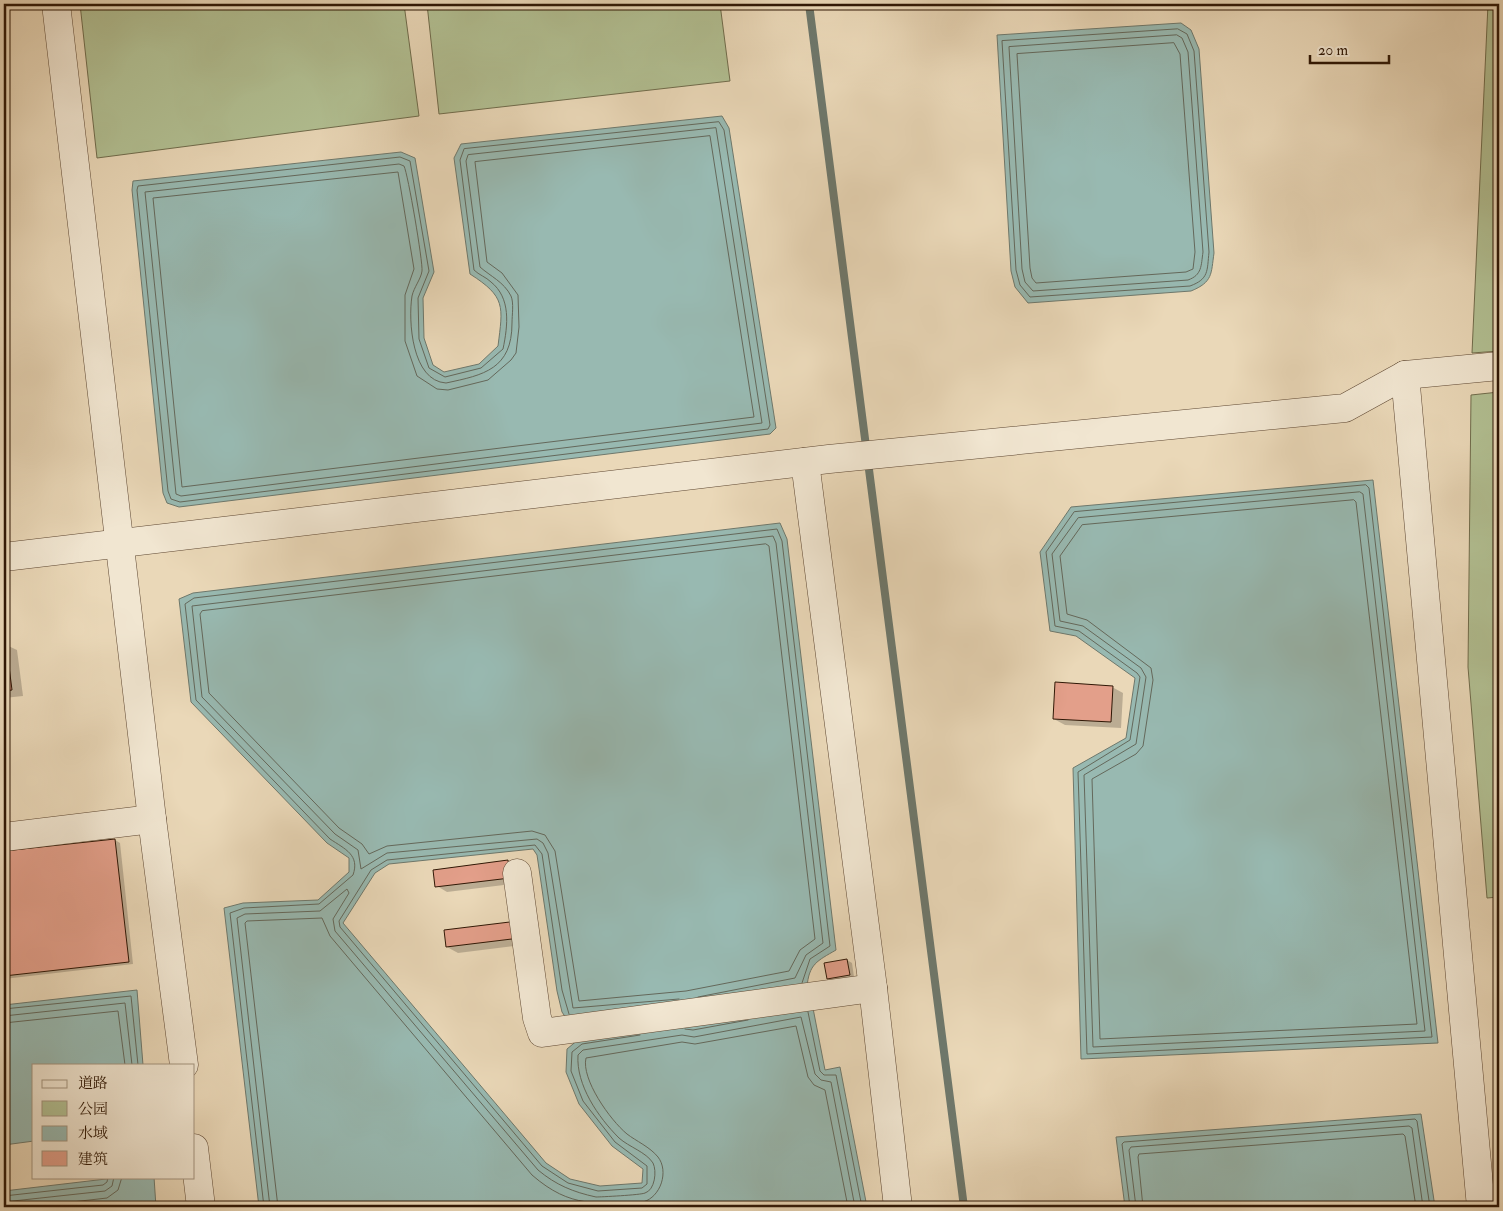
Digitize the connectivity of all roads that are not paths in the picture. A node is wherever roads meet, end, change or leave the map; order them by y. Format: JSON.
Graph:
{"nodes":[{"id":1,"x":56,"y":4,"type":"edge"},
{"id":2,"x":1499,"y":366,"type":"edge"},
{"id":3,"x":1405,"y":375,"type":"junction"},
{"id":4,"x":817,"y":460,"type":"junction"},
{"id":5,"x":118,"y":542,"type":"junction"},
{"id":6,"x":4,"y":557,"type":"edge"},
{"id":7,"x":152,"y":819,"type":"junction"},
{"id":8,"x":4,"y":837,"type":"edge"},
{"id":9,"x":517,"y":873,"type":"dead end"},
{"id":10,"x":873,"y":988,"type":"junction"},
{"id":11,"x":184,"y":1064,"type":"edge"},
{"id":12,"x":195,"y":1156,"type":"edge"},
{"id":13,"x":201,"y":1207,"type":"edge"},
{"id":14,"x":898,"y":1207,"type":"edge"},
{"id":15,"x":1481,"y":1207,"type":"edge"}],
"edges":[{"from":1,"to":5,"type":"lane"},
{"from":2,"to":3,"type":"lane"},
{"from":3,"to":4,"type":"lane"},
{"from":3,"to":15,"type":"lane"},
{"from":4,"to":5,"type":"lane"},
{"from":4,"to":10,"type":"lane"},
{"from":5,"to":6,"type":"lane"},
{"from":5,"to":7,"type":"lane"},
{"from":7,"to":8,"type":"lane"},
{"from":7,"to":11,"type":"lane"},
{"from":9,"to":10,"type":"lane"},
{"from":10,"to":14,"type":"lane"},
{"from":12,"to":13,"type":"lane"}]}
